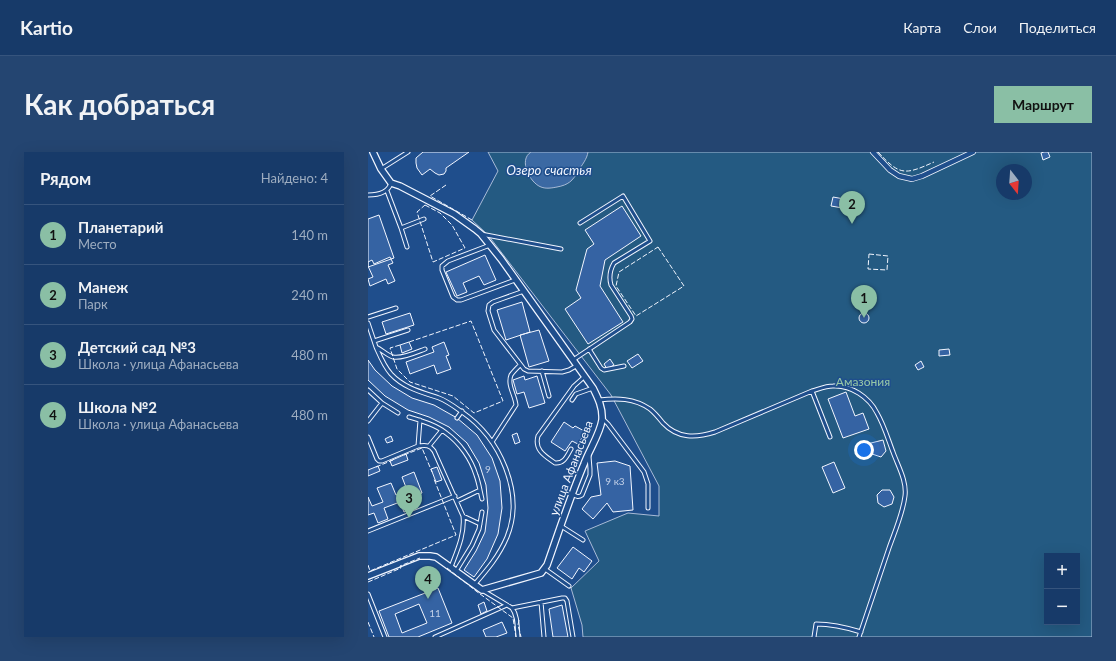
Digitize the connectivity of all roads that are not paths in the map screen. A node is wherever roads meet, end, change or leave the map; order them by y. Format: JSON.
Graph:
{"nodes":[{"id":1,"x":373,"y":152,"type":"edge"},
{"id":2,"x":408,"y":152,"type":"edge"},
{"id":3,"x":873,"y":152,"type":"edge"},
{"id":4,"x":973,"y":152,"type":"edge"},
{"id":5,"x":382,"y":169,"type":"junction"},
{"id":6,"x":391,"y":183,"type":"junction"},
{"id":7,"x":387,"y":191,"type":"junction"},
{"id":8,"x":368,"y":195,"type":"edge"},
{"id":9,"x":424,"y":219,"type":"dead end"},
{"id":10,"x":580,"y":223,"type":"dead end"},
{"id":11,"x":401,"y":228,"type":"junction"},
{"id":12,"x":481,"y":234,"type":"junction"},
{"id":13,"x":490,"y":245,"type":"junction"},
{"id":14,"x":407,"y":247,"type":"dead end"},
{"id":15,"x":560,"y":248,"type":"dead end"},
{"id":16,"x":515,"y":280,"type":"junction"},
{"id":17,"x":524,"y":291,"type":"junction"},
{"id":18,"x":396,"y":308,"type":"dead end"},
{"id":19,"x":368,"y":317,"type":"edge"},
{"id":20,"x":368,"y":323,"type":"edge"},
{"id":21,"x":408,"y":330,"type":"dead end"},
{"id":22,"x":374,"y":341,"type":"junction"},
{"id":23,"x":376,"y":347,"type":"junction"},
{"id":24,"x":425,"y":349,"type":"dead end"},
{"id":25,"x":589,"y":349,"type":"junction"},
{"id":26,"x":572,"y":360,"type":"junction"},
{"id":27,"x":520,"y":365,"type":"junction"},
{"id":28,"x":576,"y":366,"type":"junction"},
{"id":29,"x":624,"y":366,"type":"dead end"},
{"id":30,"x":542,"y":371,"type":"junction"},
{"id":31,"x":584,"y":377,"type":"junction"},
{"id":32,"x":593,"y":388,"type":"junction"},
{"id":33,"x":368,"y":390,"type":"edge"},
{"id":34,"x":812,"y":391,"type":"junction"},
{"id":35,"x":549,"y":396,"type":"dead end"},
{"id":36,"x":572,"y":400,"type":"dead end"},
{"id":37,"x":599,"y":400,"type":"junction"},
{"id":38,"x":382,"y":403,"type":"junction"},
{"id":39,"x":462,"y":411,"type":"junction"},
{"id":40,"x":398,"y":413,"type":"dead end"},
{"id":41,"x":409,"y":417,"type":"dead end"},
{"id":42,"x":457,"y":418,"type":"dead end"},
{"id":43,"x":602,"y":418,"type":"junction"},
{"id":44,"x":420,"y":420,"type":"junction"},
{"id":45,"x":368,"y":421,"type":"edge"},
{"id":46,"x":449,"y":428,"type":"dead end"},
{"id":47,"x":444,"y":431,"type":"junction"},
{"id":48,"x":368,"y":437,"type":"edge"},
{"id":49,"x":830,"y":437,"type":"dead end"},
{"id":50,"x":492,"y":442,"type":"junction"},
{"id":51,"x":418,"y":446,"type":"junction"},
{"id":52,"x":429,"y":446,"type":"junction"},
{"id":53,"x":571,"y":449,"type":"dead end"},
{"id":54,"x":588,"y":452,"type":"junction"},
{"id":55,"x":480,"y":490,"type":"junction"},
{"id":56,"x":572,"y":494,"type":"junction"},
{"id":57,"x":455,"y":496,"type":"junction"},
{"id":58,"x":482,"y":499,"type":"dead end"},
{"id":59,"x":457,"y":501,"type":"junction"},
{"id":60,"x":648,"y":508,"type":"dead end"},
{"id":61,"x":482,"y":512,"type":"dead end"},
{"id":62,"x":463,"y":516,"type":"junction"},
{"id":63,"x":480,"y":524,"type":"junction"},
{"id":64,"x":561,"y":526,"type":"junction"},
{"id":65,"x":368,"y":531,"type":"edge"},
{"id":66,"x":582,"y":540,"type":"dead end"},
{"id":67,"x":451,"y":567,"type":"junction"},
{"id":68,"x":545,"y":569,"type":"junction"},
{"id":69,"x":456,"y":571,"type":"junction"},
{"id":70,"x":368,"y":575,"type":"edge"},
{"id":71,"x":474,"y":585,"type":"junction"},
{"id":72,"x":569,"y":586,"type":"dead end"},
{"id":73,"x":482,"y":590,"type":"junction"},
{"id":74,"x":368,"y":594,"type":"edge"},
{"id":75,"x":541,"y":602,"type":"junction"},
{"id":76,"x":507,"y":605,"type":"junction"},
{"id":77,"x":512,"y":608,"type":"junction"},
{"id":78,"x":861,"y":632,"type":"junction"},
{"id":79,"x":385,"y":637,"type":"edge"},
{"id":80,"x":435,"y":637,"type":"edge"},
{"id":81,"x":518,"y":637,"type":"edge"},
{"id":82,"x":544,"y":637,"type":"edge"},
{"id":83,"x":573,"y":637,"type":"edge"},
{"id":84,"x":814,"y":637,"type":"edge"},
{"id":85,"x":859,"y":637,"type":"edge"}],
"edges":[{"from":1,"to":5,"type":"street"},
{"from":2,"to":5,"type":"lane"},
{"from":3,"to":4,"type":"street"},
{"from":5,"to":6,"type":"street"},
{"from":6,"to":7,"type":"lane"},
{"from":6,"to":12,"type":"street","name":"улица Афанасьева"},
{"from":7,"to":8,"type":"lane"},
{"from":7,"to":11,"type":"lane"},
{"from":9,"to":11,"type":"lane"},
{"from":10,"to":25,"type":"lane"},
{"from":11,"to":14,"type":"lane"},
{"from":12,"to":13,"type":"street","name":"улица Афанасьева"},
{"from":12,"to":15,"type":"lane"},
{"from":13,"to":16,"type":"street","name":"улица Афанасьева"},
{"from":13,"to":16,"type":"lane"},
{"from":16,"to":17,"type":"street","name":"улица Афанасьева"},
{"from":17,"to":26,"type":"street","name":"улица Афанасьева"},
{"from":17,"to":27,"type":"lane"},
{"from":18,"to":19,"type":"lane"},
{"from":20,"to":22,"type":"lane"},
{"from":21,"to":22,"type":"lane"},
{"from":22,"to":23,"type":"lane"},
{"from":23,"to":24,"type":"lane"},
{"from":23,"to":39,"type":"lane"},
{"from":25,"to":26,"type":"lane"},
{"from":25,"to":29,"type":"lane"},
{"from":26,"to":28,"type":"street","name":"улица Афанасьева"},
{"from":27,"to":30,"type":"lane"},
{"from":27,"to":50,"type":"lane"},
{"from":28,"to":30,"type":"lane"},
{"from":28,"to":31,"type":"street","name":"улица Афанасьева"},
{"from":30,"to":35,"type":"lane"},
{"from":31,"to":32,"type":"street","name":"улица Афанасьева"},
{"from":31,"to":53,"type":"lane"},
{"from":32,"to":36,"type":"lane"},
{"from":32,"to":37,"type":"street","name":"улица Афанасьева"},
{"from":33,"to":38,"type":"lane"},
{"from":34,"to":37,"type":"lane"},
{"from":34,"to":49,"type":"lane"},
{"from":34,"to":78,"type":"lane"},
{"from":37,"to":43,"type":"street","name":"улица Афанасьева"},
{"from":38,"to":40,"type":"lane"},
{"from":38,"to":45,"type":"lane"},
{"from":39,"to":42,"type":"lane"},
{"from":39,"to":50,"type":"lane"},
{"from":41,"to":44,"type":"lane"},
{"from":43,"to":54,"type":"street","name":"улица Афанасьева"},
{"from":43,"to":60,"type":"lane"},
{"from":44,"to":47,"type":"lane"},
{"from":44,"to":51,"type":"lane"},
{"from":46,"to":47,"type":"lane"},
{"from":47,"to":52,"type":"lane"},
{"from":47,"to":55,"type":"lane"},
{"from":48,"to":51,"type":"lane"},
{"from":50,"to":71,"type":"lane"},
{"from":51,"to":52,"type":"lane"},
{"from":52,"to":57,"type":"lane"},
{"from":54,"to":56,"type":"street","name":"улица Афанасьева"},
{"from":54,"to":56,"type":"lane"},
{"from":55,"to":58,"type":"lane"},
{"from":55,"to":59,"type":"lane"},
{"from":56,"to":64,"type":"street","name":"улица Афанасьева"},
{"from":57,"to":59,"type":"lane"},
{"from":57,"to":65,"type":"lane"},
{"from":59,"to":62,"type":"lane"},
{"from":61,"to":63,"type":"lane"},
{"from":62,"to":63,"type":"lane"},
{"from":62,"to":67,"type":"lane"},
{"from":63,"to":69,"type":"lane"},
{"from":64,"to":66,"type":"lane"},
{"from":64,"to":68,"type":"street","name":"улица Афанасьева"},
{"from":67,"to":69,"type":"street"},
{"from":67,"to":70,"type":"street"},
{"from":68,"to":72,"type":"lane"},
{"from":68,"to":73,"type":"street"},
{"from":69,"to":71,"type":"street"},
{"from":71,"to":73,"type":"street"},
{"from":73,"to":76,"type":"lane"},
{"from":74,"to":79,"type":"lane"},
{"from":75,"to":77,"type":"lane"},
{"from":75,"to":82,"type":"lane"},
{"from":75,"to":83,"type":"lane"},
{"from":76,"to":77,"type":"lane"},
{"from":76,"to":80,"type":"lane"},
{"from":77,"to":81,"type":"lane"},
{"from":78,"to":84,"type":"lane"},
{"from":78,"to":85,"type":"lane"}]}
